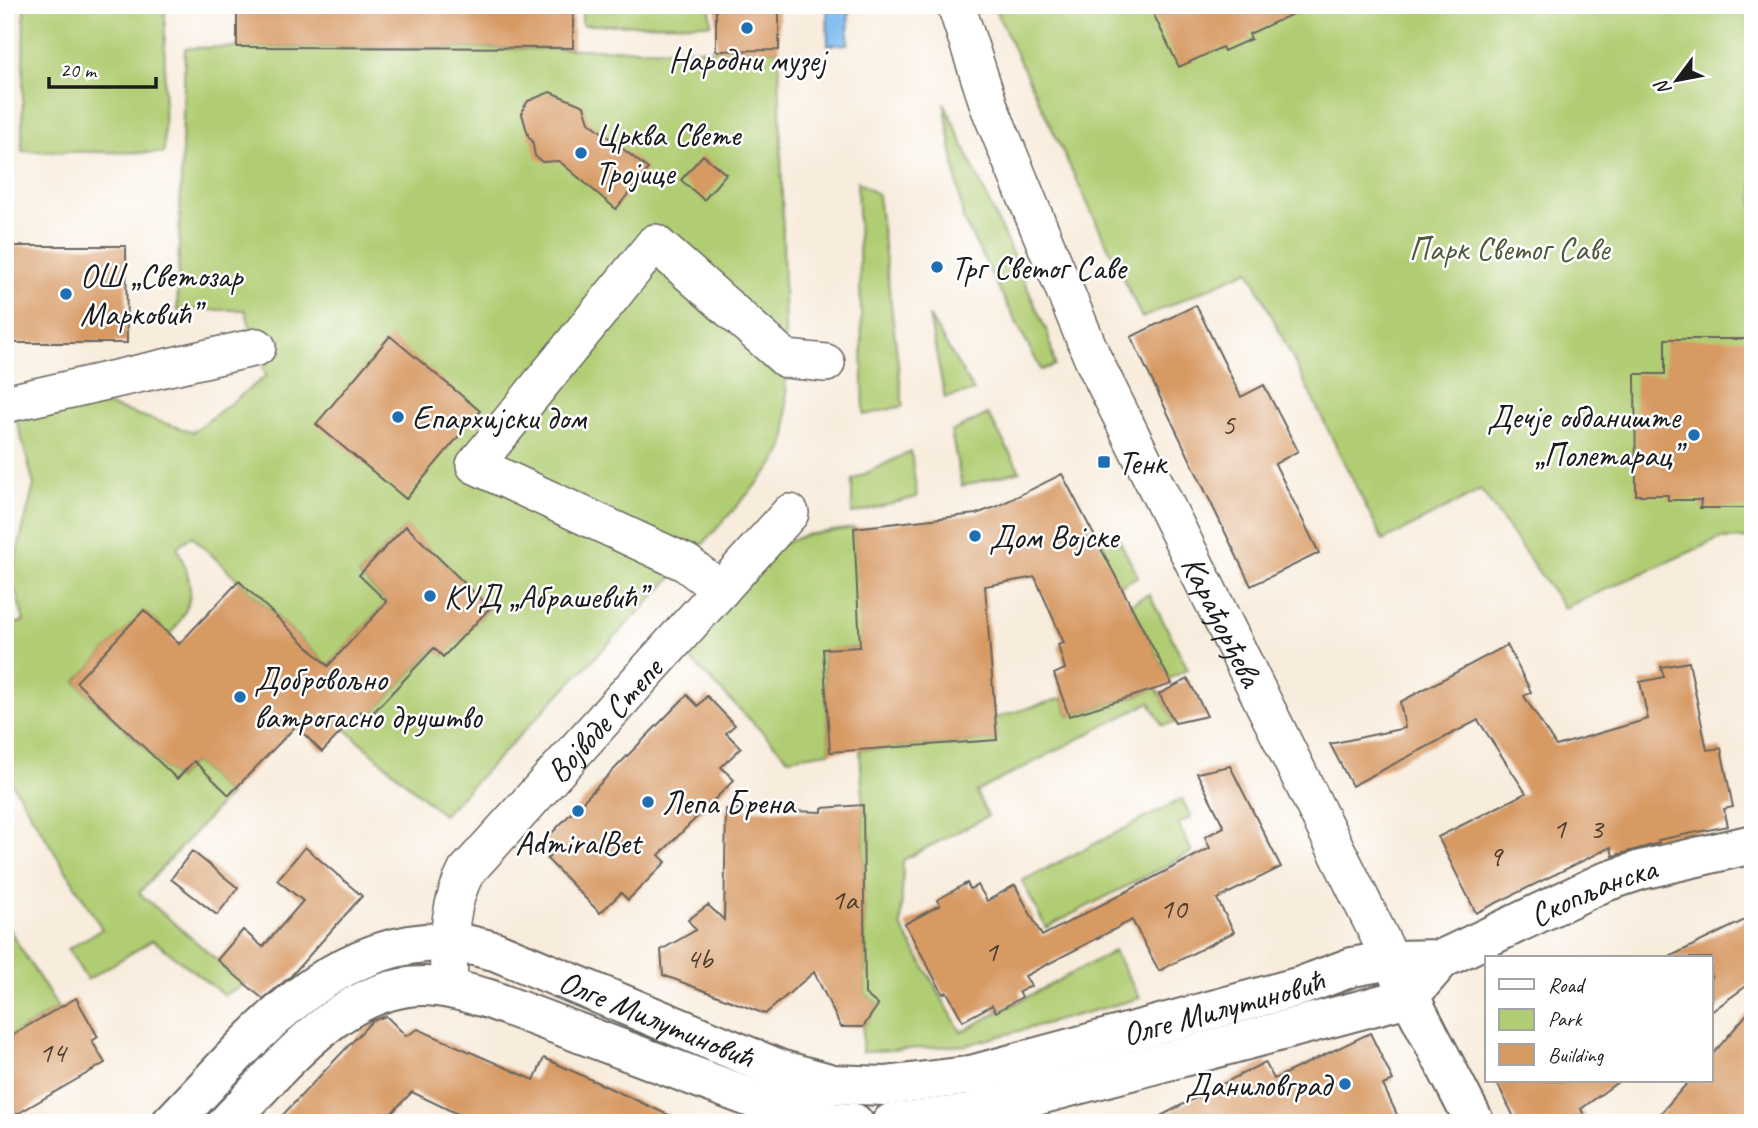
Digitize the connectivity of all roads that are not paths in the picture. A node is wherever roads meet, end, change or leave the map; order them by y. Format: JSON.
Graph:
{"nodes":[{"id":1,"x":930,"y":5,"type":"edge"},
{"id":2,"x":956,"y":5,"type":"edge"},
{"id":3,"x":990,"y":109,"type":"junction"},
{"id":4,"x":257,"y":347,"type":"dead end"},
{"id":5,"x":826,"y":363,"type":"dead end"},
{"id":6,"x":5,"y":404,"type":"edge"},
{"id":7,"x":790,"y":513,"type":"dead end"},
{"id":8,"x":721,"y":590,"type":"junction"},
{"id":9,"x":1753,"y":844,"type":"edge"},
{"id":10,"x":451,"y":941,"type":"junction"},
{"id":11,"x":1442,"y":959,"type":"junction"},
{"id":12,"x":1391,"y":960,"type":"junction"},
{"id":13,"x":448,"y":988,"type":"junction"},
{"id":14,"x":1409,"y":997,"type":"junction"},
{"id":15,"x":833,"y":1084,"type":"junction"},
{"id":16,"x":832,"y":1122,"type":"edge"},
{"id":17,"x":171,"y":1123,"type":"edge"},
{"id":18,"x":227,"y":1123,"type":"edge"},
{"id":19,"x":854,"y":1123,"type":"edge"},
{"id":20,"x":891,"y":1123,"type":"edge"},
{"id":21,"x":1475,"y":1123,"type":"edge"}],
"edges":[{"from":1,"to":3,"type":"street","name":"Карађорђева"},
{"from":2,"to":3,"type":"street","name":"Карађорђева"},
{"from":3,"to":12,"type":"street","name":"Карађорђева"},
{"from":4,"to":6,"type":"street"},
{"from":5,"to":8,"type":"street"},
{"from":7,"to":8,"type":"street","name":"Војводе Степе"},
{"from":8,"to":10,"type":"street","name":"Војводе Степе"},
{"from":9,"to":11,"type":"street","name":"Скопљанска"},
{"from":10,"to":13,"type":"street","name":"Војводе Степе"},
{"from":10,"to":15,"type":"street","name":"Олге Милутиновић"},
{"from":10,"to":17,"type":"street"},
{"from":11,"to":12,"type":"street","name":"Олге Милутиновић"},
{"from":11,"to":14,"type":"street"},
{"from":12,"to":14,"type":"street","name":"Карађорђева"},
{"from":12,"to":15,"type":"street","name":"Олге Милутиновић"},
{"from":13,"to":16,"type":"street","name":"Олге Милутиновић"},
{"from":13,"to":18,"type":"street"},
{"from":14,"to":20,"type":"street","name":"Олге Милутиновић"},
{"from":14,"to":21,"type":"street","name":"Карађорђева"},
{"from":15,"to":16,"type":"street"},
{"from":16,"to":19,"type":"street","name":"Олге Милутиновић"}]}
